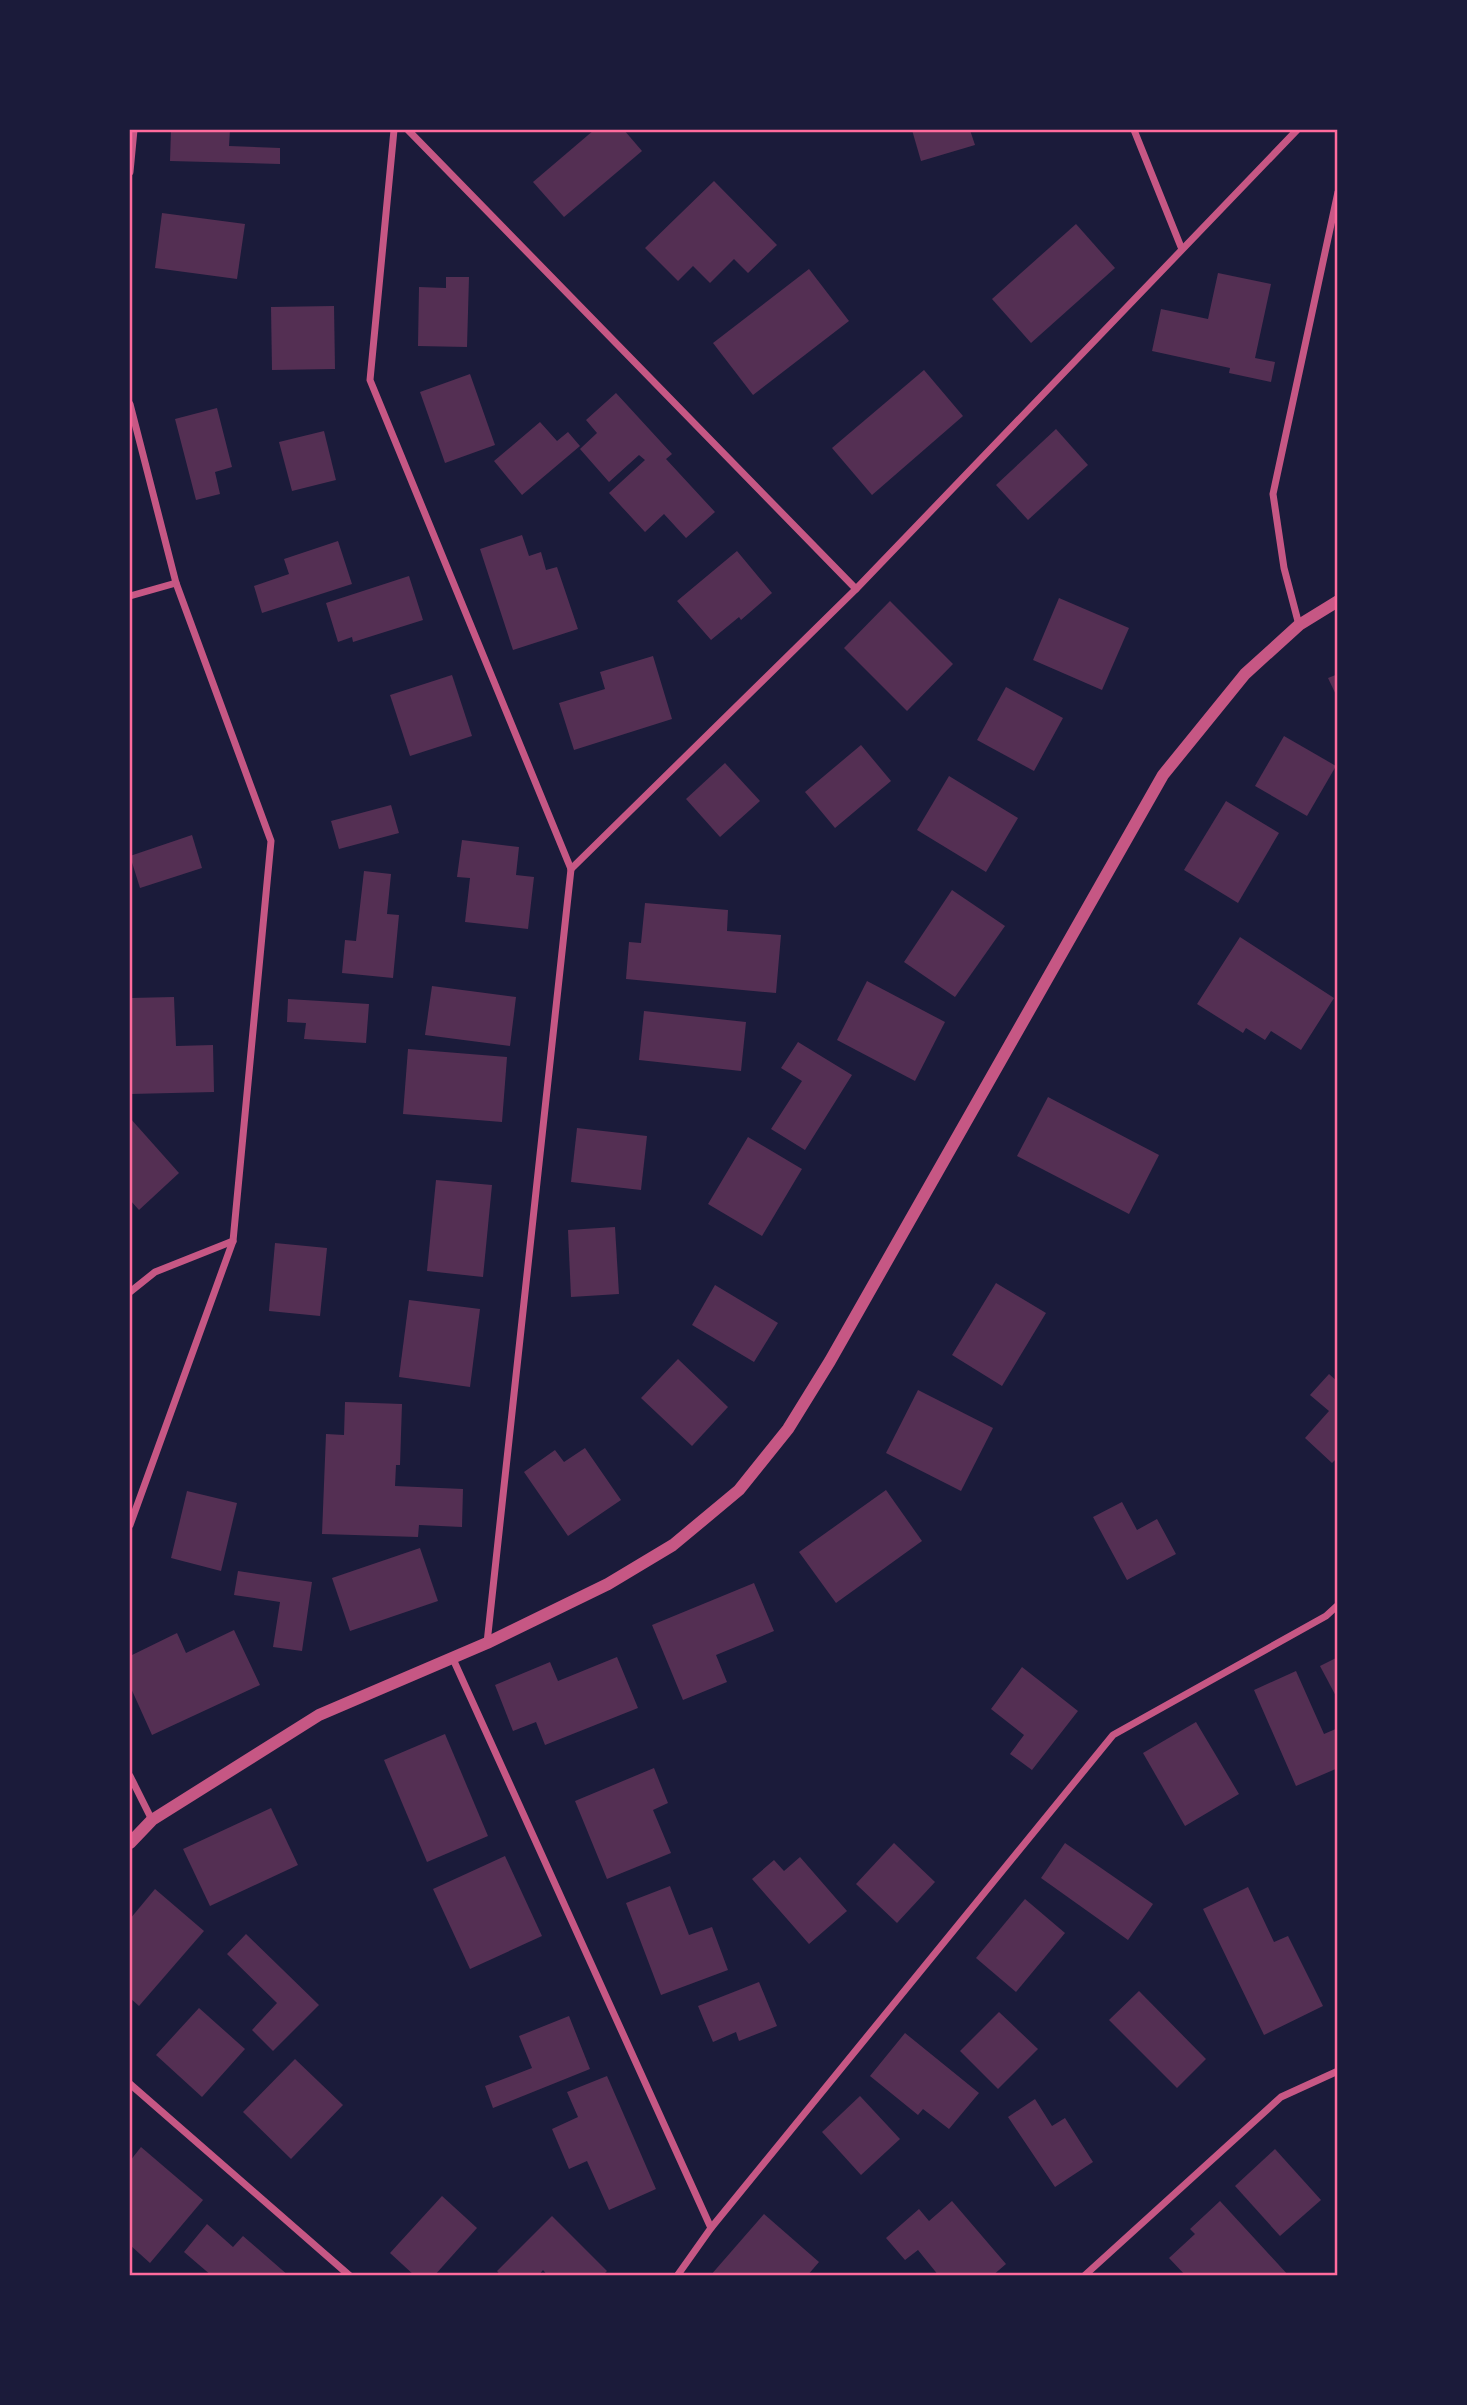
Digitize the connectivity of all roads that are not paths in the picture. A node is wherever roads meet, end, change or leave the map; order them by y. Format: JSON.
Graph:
{"nodes":[{"id":1,"x":134,"y":130,"type":"edge"},
{"id":2,"x":394,"y":130,"type":"edge"},
{"id":3,"x":408,"y":130,"type":"edge"},
{"id":4,"x":1135,"y":130,"type":"edge"},
{"id":5,"x":1297,"y":130,"type":"edge"},
{"id":6,"x":130,"y":172,"type":"edge"},
{"id":7,"x":1338,"y":192,"type":"edge"},
{"id":8,"x":1181,"y":247,"type":"junction"},
{"id":9,"x":130,"y":404,"type":"edge"},
{"id":10,"x":176,"y":583,"type":"junction"},
{"id":11,"x":856,"y":589,"type":"junction"},
{"id":12,"x":130,"y":596,"type":"edge"},
{"id":13,"x":1338,"y":601,"type":"edge"},
{"id":14,"x":1299,"y":625,"type":"junction"},
{"id":15,"x":571,"y":869,"type":"junction"},
{"id":16,"x":233,"y":1241,"type":"junction"},
{"id":17,"x":130,"y":1292,"type":"edge"},
{"id":18,"x":130,"y":1525,"type":"edge"},
{"id":19,"x":1338,"y":1605,"type":"edge"},
{"id":20,"x":487,"y":1643,"type":"junction"},
{"id":21,"x":453,"y":1659,"type":"junction"},
{"id":22,"x":130,"y":1776,"type":"edge"},
{"id":23,"x":152,"y":1820,"type":"junction"},
{"id":24,"x":130,"y":1843,"type":"edge"},
{"id":25,"x":1338,"y":2071,"type":"edge"},
{"id":26,"x":130,"y":2084,"type":"edge"},
{"id":27,"x":711,"y":2228,"type":"junction"},
{"id":28,"x":350,"y":2276,"type":"edge"},
{"id":29,"x":677,"y":2276,"type":"edge"},
{"id":30,"x":1084,"y":2276,"type":"edge"}],
"edges":[{"from":1,"to":6,"type":"street"},
{"from":2,"to":15,"type":"street"},
{"from":3,"to":11,"type":"street"},
{"from":4,"to":8,"type":"street"},
{"from":5,"to":8,"type":"street"},
{"from":7,"to":14,"type":"street"},
{"from":8,"to":11,"type":"street"},
{"from":9,"to":10,"type":"street"},
{"from":10,"to":12,"type":"street"},
{"from":10,"to":16,"type":"street"},
{"from":11,"to":15,"type":"street"},
{"from":13,"to":14,"type":"street"},
{"from":14,"to":20,"type":"street"},
{"from":15,"to":20,"type":"street"},
{"from":16,"to":17,"type":"street"},
{"from":16,"to":18,"type":"street"},
{"from":19,"to":27,"type":"street"},
{"from":20,"to":21,"type":"street"},
{"from":21,"to":23,"type":"street"},
{"from":21,"to":27,"type":"street"},
{"from":22,"to":23,"type":"street"},
{"from":23,"to":24,"type":"street"},
{"from":25,"to":30,"type":"street"},
{"from":26,"to":28,"type":"street"},
{"from":27,"to":29,"type":"street"}]}
